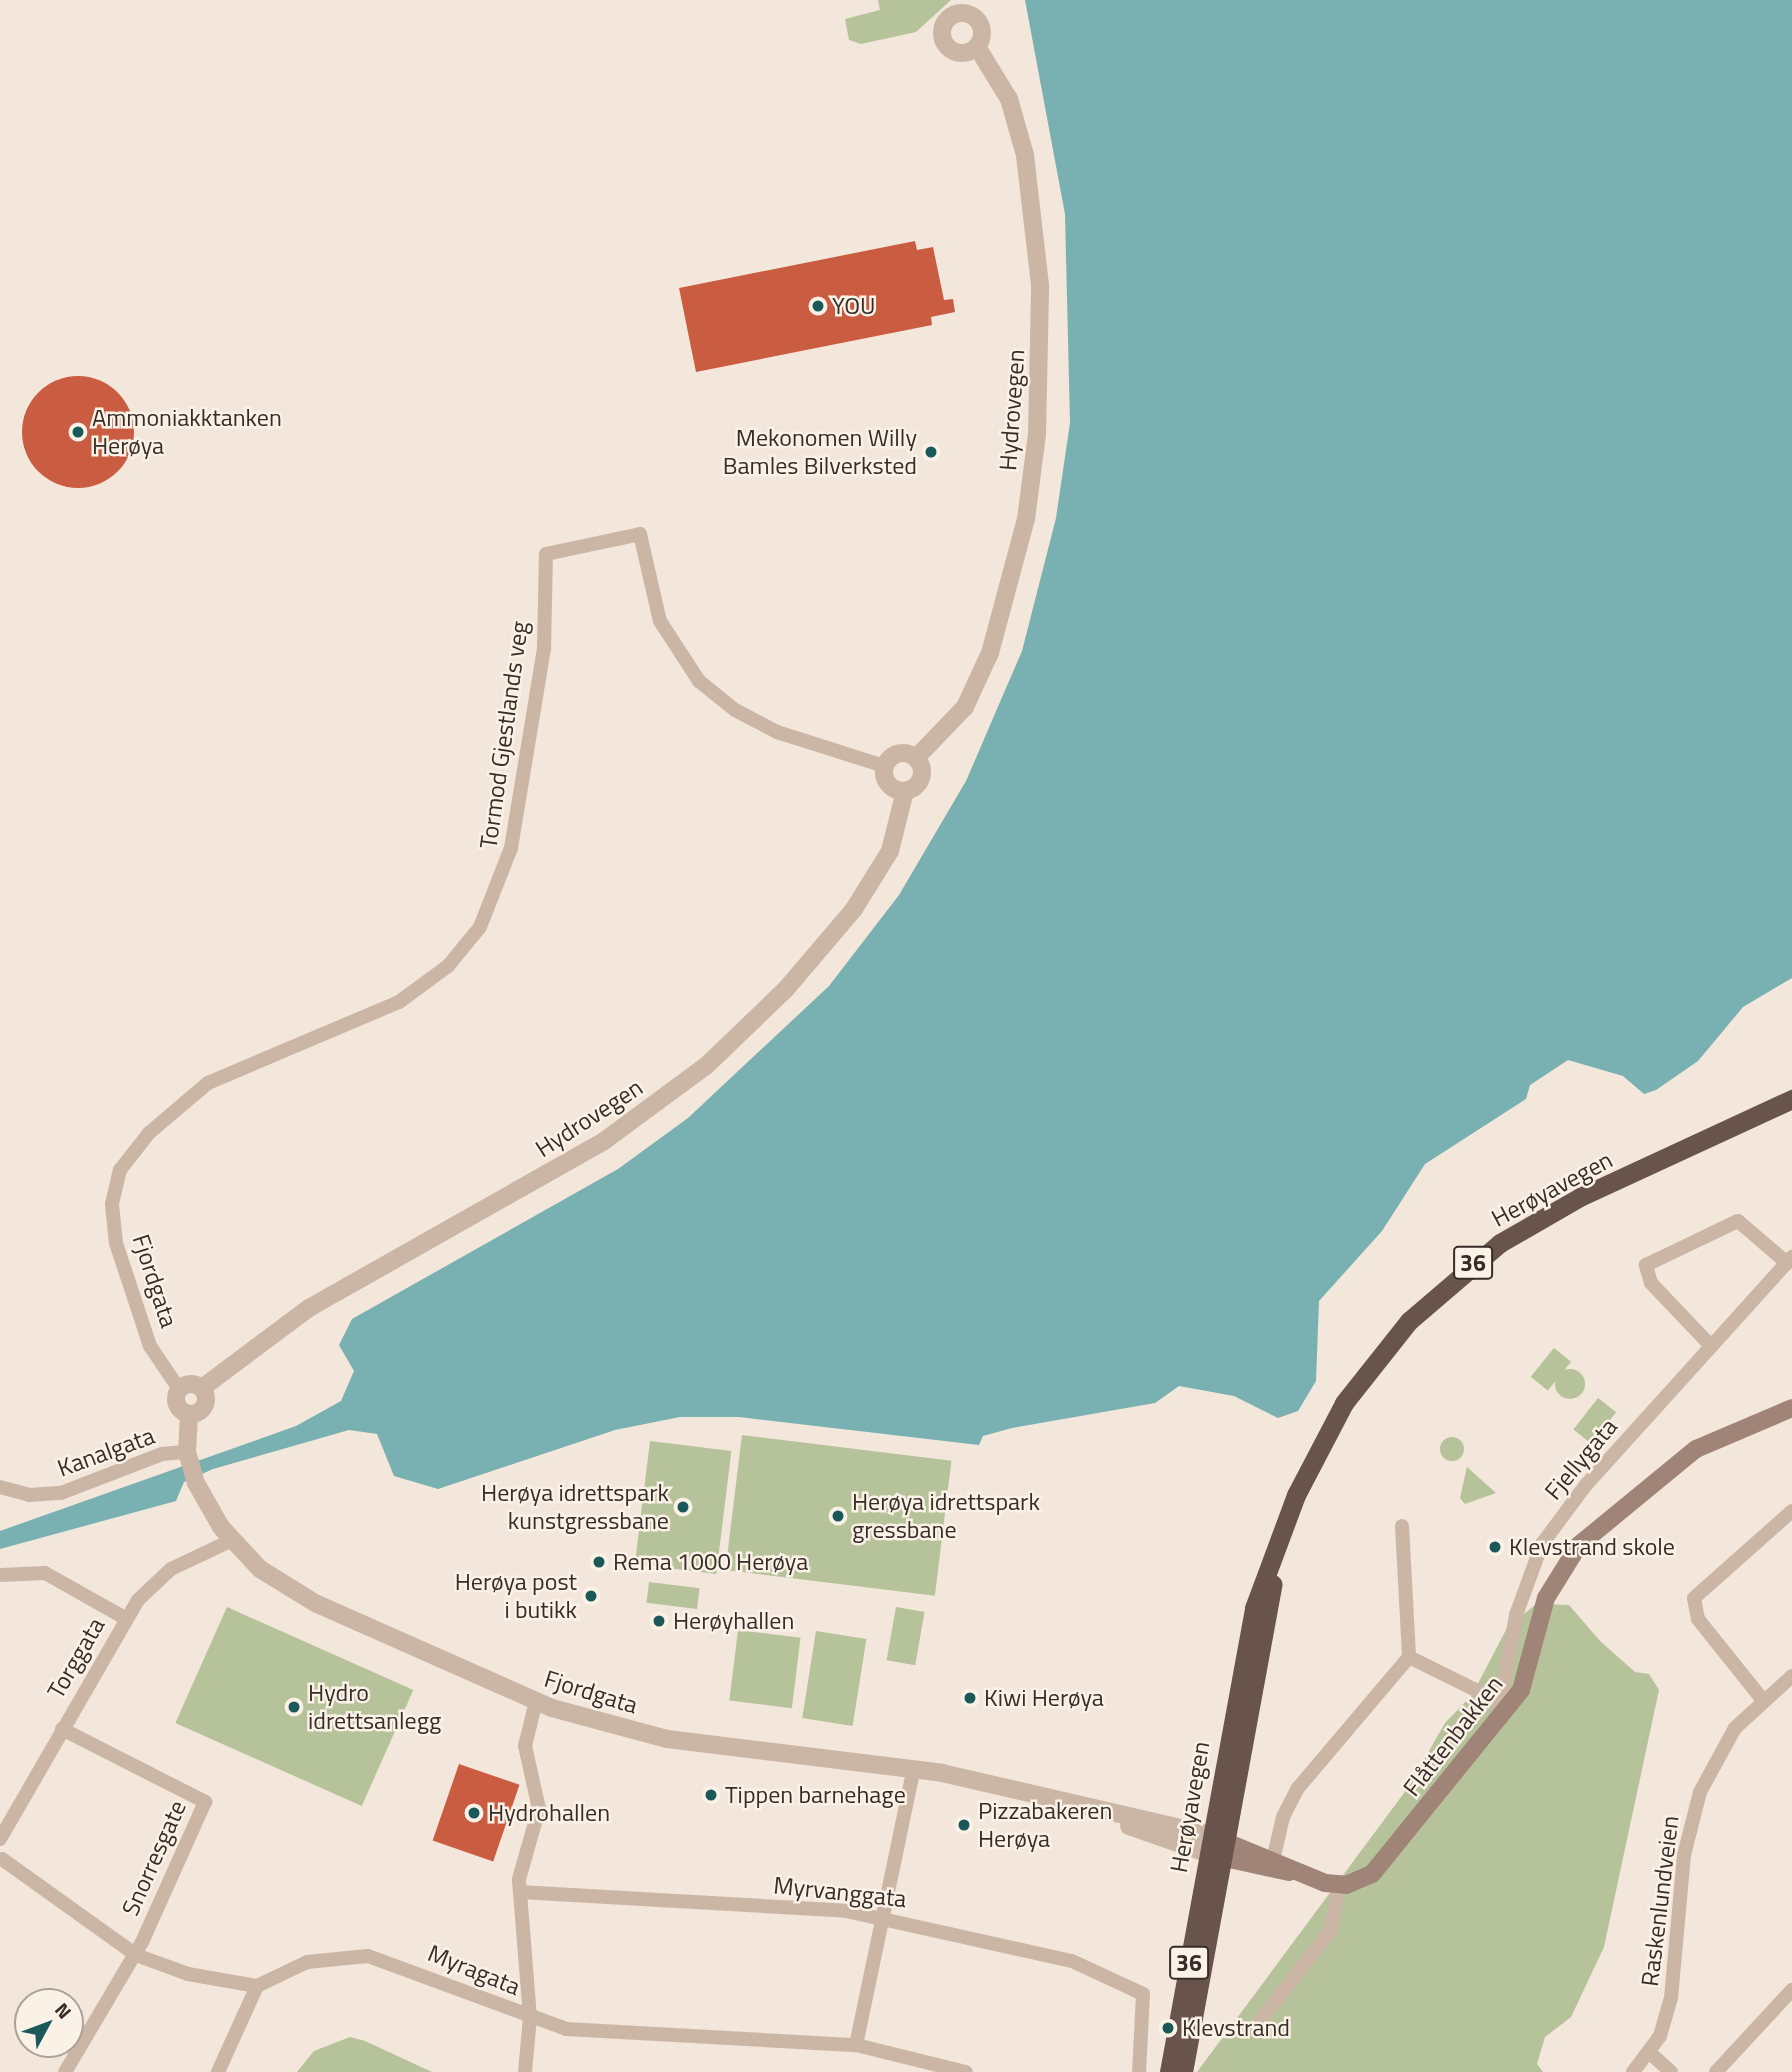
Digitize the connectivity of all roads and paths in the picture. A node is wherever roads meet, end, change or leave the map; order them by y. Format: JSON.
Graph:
{"nodes":[{"id":1,"x":964,"y":7,"type":"edge"},
{"id":2,"x":977,"y":47,"type":"junction"},
{"id":3,"x":916,"y":758,"type":"junction"},
{"id":4,"x":884,"y":766,"type":"junction"},
{"id":5,"x":905,"y":791,"type":"junction"},
{"id":6,"x":1792,"y":1099,"type":"edge"},
{"id":7,"x":117,"y":1178,"type":"joint"},
{"id":8,"x":1789,"y":1260,"type":"edge"},
{"id":9,"x":1711,"y":1346,"type":"junction"},
{"id":10,"x":202,"y":1388,"type":"junction"},
{"id":11,"x":179,"y":1389,"type":"junction"},
{"id":12,"x":1792,"y":1408,"type":"edge"},
{"id":13,"x":189,"y":1414,"type":"junction"},
{"id":14,"x":190,"y":1465,"type":"junction"},
{"id":15,"x":0,"y":1487,"type":"edge"},
{"id":16,"x":1792,"y":1511,"type":"edge"},
{"id":17,"x":1402,"y":1526,"type":"dead end"},
{"id":18,"x":232,"y":1540,"type":"junction"},
{"id":19,"x":0,"y":1575,"type":"edge"},
{"id":20,"x":125,"y":1618,"type":"junction"},
{"id":21,"x":1409,"y":1657,"type":"junction"},
{"id":22,"x":1792,"y":1676,"type":"edge"},
{"id":23,"x":1762,"y":1699,"type":"junction"},
{"id":24,"x":536,"y":1701,"type":"junction"},
{"id":25,"x":1500,"y":1702,"type":"junction"},
{"id":26,"x":1496,"y":1721,"type":"junction"},
{"id":27,"x":62,"y":1729,"type":"junction"},
{"id":28,"x":914,"y":1768,"type":"junction"},
{"id":29,"x":0,"y":1839,"type":"edge"},
{"id":30,"x":1217,"y":1847,"type":"junction"},
{"id":31,"x":2,"y":1859,"type":"edge"},
{"id":32,"x":1272,"y":1865,"type":"junction"},
{"id":33,"x":1339,"y":1885,"type":"junction"},
{"id":34,"x":520,"y":1892,"type":"junction"},
{"id":35,"x":884,"y":1917,"type":"junction"},
{"id":36,"x":136,"y":1955,"type":"junction"},
{"id":37,"x":257,"y":1986,"type":"junction"},
{"id":38,"x":1792,"y":1990,"type":"edge"},
{"id":39,"x":530,"y":2017,"type":"junction"},
{"id":40,"x":1257,"y":2025,"type":"dead end"},
{"id":41,"x":856,"y":2045,"type":"junction"},
{"id":42,"x":1650,"y":2053,"type":"junction"},
{"id":43,"x":937,"y":2068,"type":"edge"},
{"id":44,"x":65,"y":2072,"type":"edge"},
{"id":45,"x":218,"y":2072,"type":"edge"},
{"id":46,"x":525,"y":2072,"type":"edge"},
{"id":47,"x":966,"y":2072,"type":"edge"},
{"id":48,"x":1139,"y":2072,"type":"edge"},
{"id":49,"x":1169,"y":2072,"type":"edge"},
{"id":50,"x":1183,"y":2072,"type":"edge"},
{"id":51,"x":1633,"y":2072,"type":"edge"},
{"id":52,"x":1671,"y":2072,"type":"edge"},
{"id":53,"x":1716,"y":2072,"type":"edge"}],
"edges":[{"from":1,"to":2,"type":"street"},
{"from":1,"to":2,"type":"street"},
{"from":2,"to":3,"type":"street","name":"Hydrovegen"},
{"from":3,"to":4,"type":"street"},
{"from":3,"to":5,"type":"street"},
{"from":4,"to":5,"type":"street"},
{"from":4,"to":7,"type":"street","name":"Tormod Gjestlands veg"},
{"from":5,"to":10,"type":"street","name":"Hydrovegen"},
{"from":6,"to":30,"type":"highway","name":"Herøyavegen","number":"36"},
{"from":7,"to":11,"type":"street","name":"Fjordgata"},
{"from":8,"to":9,"type":"street","name":"Fjellygata"},
{"from":8,"to":9,"type":"street","name":"Fjellygata"},
{"from":9,"to":25,"type":"street","name":"Fjellygata"},
{"from":10,"to":11,"type":"street"},
{"from":10,"to":13,"type":"street"},
{"from":11,"to":13,"type":"street"},
{"from":12,"to":26,"type":"main road","name":"Flåttenbakken"},
{"from":13,"to":14,"type":"street"},
{"from":14,"to":15,"type":"street","name":"Kanalgata"},
{"from":14,"to":18,"type":"street","name":"Fjordgata"},
{"from":16,"to":23,"type":"street"},
{"from":17,"to":21,"type":"street"},
{"from":18,"to":20,"type":"street","name":"Torggata"},
{"from":18,"to":24,"type":"street","name":"Fjordgata"},
{"from":19,"to":20,"type":"street"},
{"from":20,"to":27,"type":"street","name":"Torggata"},
{"from":21,"to":25,"type":"street"},
{"from":21,"to":32,"type":"street"},
{"from":22,"to":23,"type":"street","name":"Raskenlundveien"},
{"from":23,"to":42,"type":"street","name":"Raskenlundveien"},
{"from":24,"to":28,"type":"street","name":"Fjordgata"},
{"from":24,"to":34,"type":"street"},
{"from":25,"to":26,"type":"street","name":"Fjellygata"},
{"from":26,"to":33,"type":"main road","name":"Flåttenbakken"},
{"from":27,"to":29,"type":"street","name":"Torggata"},
{"from":27,"to":36,"type":"street","name":"Snorresgate"},
{"from":28,"to":30,"type":"street","name":"Fjordgata"},
{"from":28,"to":35,"type":"street"},
{"from":30,"to":32,"type":"main road"},
{"from":30,"to":49,"type":"highway","name":"Herøyavegen","number":"36"},
{"from":30,"to":50,"type":"highway","name":"Herøyavegen","number":"36"},
{"from":31,"to":36,"type":"street"},
{"from":32,"to":33,"type":"main road"},
{"from":33,"to":40,"type":"street"},
{"from":34,"to":35,"type":"street","name":"Myrvanggata"},
{"from":34,"to":39,"type":"street"},
{"from":35,"to":41,"type":"street"},
{"from":35,"to":48,"type":"street","name":"Myrvanggata"},
{"from":36,"to":37,"type":"street"},
{"from":36,"to":44,"type":"street","name":"Snorresgate"},
{"from":37,"to":39,"type":"street","name":"Myragata"},
{"from":37,"to":45,"type":"street"},
{"from":38,"to":53,"type":"street"},
{"from":39,"to":41,"type":"street","name":"Myragata"},
{"from":39,"to":46,"type":"street"},
{"from":41,"to":43,"type":"street","name":"Myragata"},
{"from":42,"to":51,"type":"street","name":"Raskenlundveien"},
{"from":42,"to":52,"type":"street"},
{"from":43,"to":47,"type":"street","name":"Myragata"}]}
